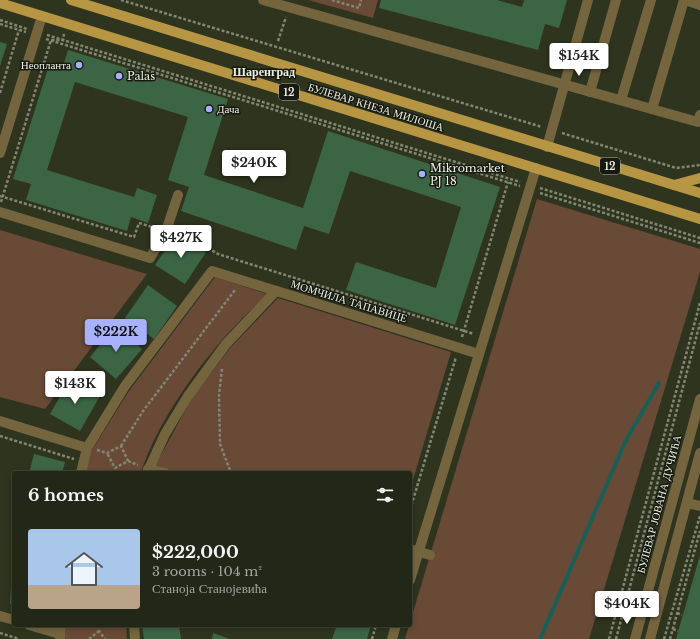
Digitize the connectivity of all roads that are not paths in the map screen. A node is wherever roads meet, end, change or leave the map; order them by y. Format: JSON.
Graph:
{"nodes":[{"id":1,"x":71,"y":0,"type":"edge"},
{"id":2,"x":263,"y":0,"type":"edge"},
{"id":3,"x":588,"y":0,"type":"edge"},
{"id":4,"x":616,"y":0,"type":"edge"},
{"id":5,"x":651,"y":0,"type":"edge"},
{"id":6,"x":684,"y":0,"type":"edge"},
{"id":7,"x":0,"y":4,"type":"edge"},
{"id":8,"x":700,"y":5,"type":"edge"},
{"id":9,"x":42,"y":16,"type":"junction"},
{"id":10,"x":565,"y":84,"type":"junction"},
{"id":11,"x":590,"y":92,"type":"junction"},
{"id":12,"x":621,"y":100,"type":"junction"},
{"id":13,"x":652,"y":109,"type":"junction"},
{"id":14,"x":700,"y":115,"type":"edge"},
{"id":15,"x":547,"y":146,"type":"junction"},
{"id":16,"x":0,"y":153,"type":"edge"},
{"id":17,"x":536,"y":168,"type":"junction"},
{"id":18,"x":700,"y":178,"type":"edge"},
{"id":19,"x":674,"y":185,"type":"junction"},
{"id":20,"x":700,"y":193,"type":"edge"},
{"id":21,"x":178,"y":195,"type":"dead end"},
{"id":22,"x":0,"y":212,"type":"edge"},
{"id":23,"x":700,"y":219,"type":"edge"},
{"id":24,"x":276,"y":291,"type":"junction"},
{"id":25,"x":479,"y":354,"type":"junction"},
{"id":26,"x":700,"y":399,"type":"edge"},
{"id":27,"x":0,"y":421,"type":"edge"},
{"id":28,"x":87,"y":448,"type":"junction"},
{"id":29,"x":700,"y":453,"type":"edge"},
{"id":30,"x":82,"y":471,"type":"edge"},
{"id":31,"x":147,"y":471,"type":"edge"},
{"id":32,"x":687,"y":503,"type":"junction"},
{"id":33,"x":700,"y":506,"type":"edge"},
{"id":34,"x":414,"y":551,"type":"edge"},
{"id":35,"x":430,"y":556,"type":"dead end"},
{"id":36,"x":412,"y":566,"type":"edge"},
{"id":37,"x":0,"y":616,"type":"edge"},
{"id":38,"x":12,"y":619,"type":"edge"},
{"id":39,"x":37,"y":627,"type":"edge"},
{"id":40,"x":134,"y":627,"type":"edge"},
{"id":41,"x":395,"y":627,"type":"edge"},
{"id":42,"x":60,"y":633,"type":"edge"},
{"id":43,"x":135,"y":639,"type":"edge"},
{"id":44,"x":392,"y":639,"type":"edge"},
{"id":45,"x":635,"y":639,"type":"edge"},
{"id":46,"x":650,"y":639,"type":"edge"}],
"edges":[{"from":1,"to":15,"type":"main road","name":"БУЛЕВАР КНЕЗА МИЛОША","number":"12"},
{"from":2,"to":10,"type":"street"},
{"from":3,"to":10,"type":"street"},
{"from":4,"to":11,"type":"street"},
{"from":5,"to":12,"type":"street"},
{"from":6,"to":8,"type":"street"},
{"from":6,"to":13,"type":"street"},
{"from":7,"to":9,"type":"main road","name":"БУЛЕВАР КНЕЗА МИЛОША","number":"12"},
{"from":9,"to":16,"type":"street"},
{"from":9,"to":17,"type":"main road","name":"БУЛЕВАР КНЕЗА МИЛОША","number":"12"},
{"from":10,"to":11,"type":"street"},
{"from":10,"to":15,"type":"street"},
{"from":11,"to":12,"type":"street"},
{"from":12,"to":13,"type":"street"},
{"from":13,"to":14,"type":"street"},
{"from":15,"to":19,"type":"main road","name":"БУЛЕВАР КНЕЗА МИЛОША","number":"12"},
{"from":17,"to":23,"type":"main road","name":"БУЛЕВАР КНЕЗА МИЛОША","number":"12"},
{"from":17,"to":25,"type":"street"},
{"from":18,"to":19,"type":"main road"},
{"from":19,"to":20,"type":"main road","name":"БУЛЕВАР КНЕЗА МИЛОША","number":"12"},
{"from":21,"to":22,"type":"street"},
{"from":24,"to":25,"type":"street","name":"МОМЧИЛА ТАПАВИЦЕ"},
{"from":24,"to":28,"type":"street","name":"МОМЧИЛА ТАПАВИЦЕ"},
{"from":24,"to":31,"type":"street"},
{"from":25,"to":34,"type":"street"},
{"from":26,"to":45,"type":"street","name":"БУЛЕВАР ЈОВАНА ДУЧИЋА"},
{"from":27,"to":28,"type":"street"},
{"from":28,"to":30,"type":"street"},
{"from":29,"to":32,"type":"street"},
{"from":32,"to":33,"type":"street"},
{"from":32,"to":46,"type":"street"},
{"from":34,"to":35,"type":"street"},
{"from":34,"to":36,"type":"street"},
{"from":37,"to":38,"type":"street"},
{"from":39,"to":42,"type":"street"},
{"from":40,"to":43,"type":"street"},
{"from":41,"to":44,"type":"street"}]}
